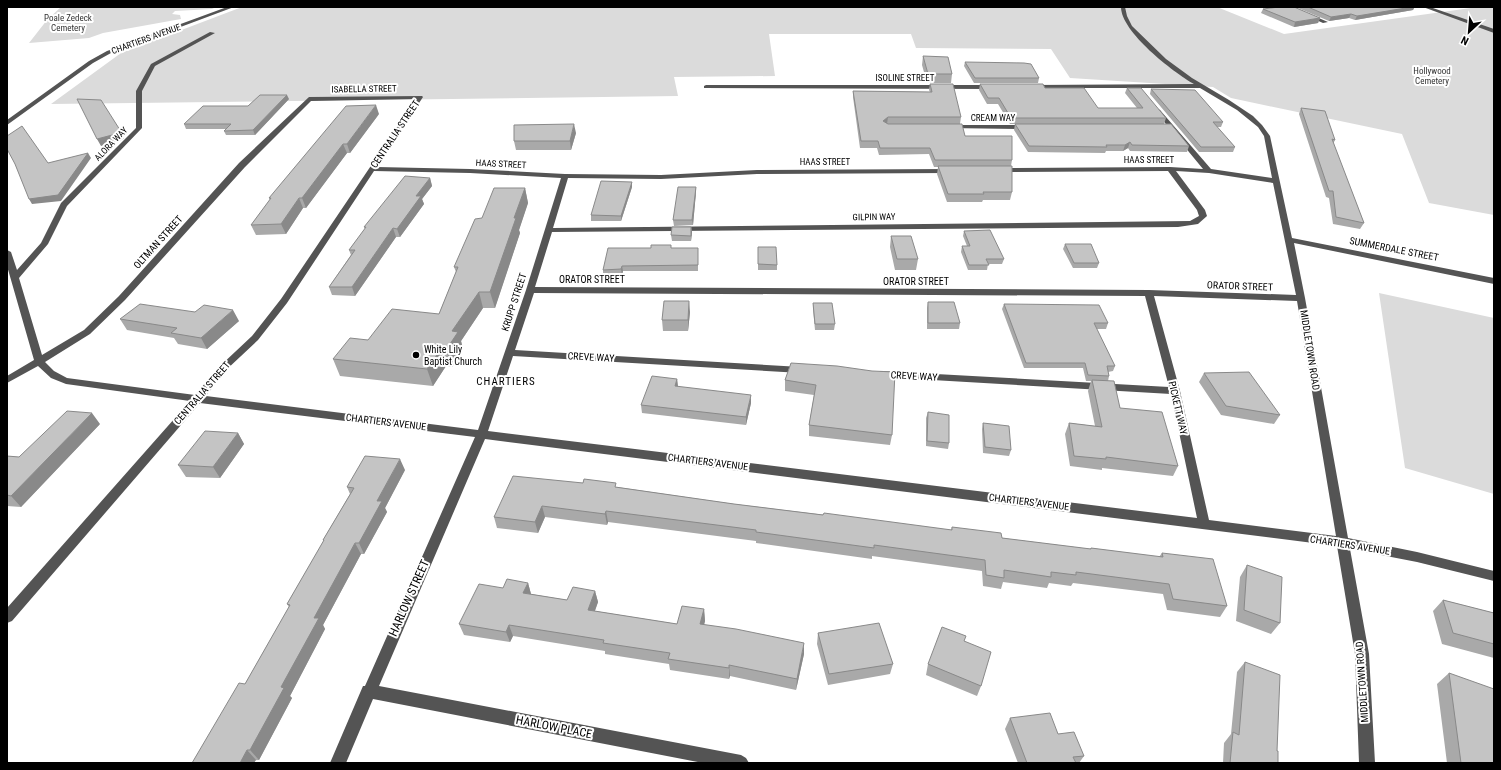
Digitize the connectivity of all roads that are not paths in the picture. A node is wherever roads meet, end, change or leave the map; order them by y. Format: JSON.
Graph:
{"nodes":[{"id":1,"x":232,"y":7,"type":"edge"},
{"id":2,"x":1123,"y":7,"type":"edge"},
{"id":3,"x":1289,"y":7,"type":"edge"},
{"id":4,"x":1425,"y":7,"type":"edge"},
{"id":5,"x":1325,"y":22,"type":"edge"},
{"id":6,"x":1494,"y":31,"type":"edge"},
{"id":7,"x":212,"y":33,"type":"dead end"},
{"id":8,"x":1200,"y":86,"type":"junction"},
{"id":9,"x":706,"y":87,"type":"dead end"},
{"id":10,"x":995,"y":87,"type":"edge"},
{"id":11,"x":1027,"y":87,"type":"edge"},
{"id":12,"x":420,"y":97,"type":"joint"},
{"id":13,"x":309,"y":99,"type":"joint"},
{"id":14,"x":1152,"y":104,"type":"edge"},
{"id":15,"x":7,"y":123,"type":"edge"},
{"id":16,"x":943,"y":127,"type":"edge"},
{"id":17,"x":1037,"y":127,"type":"edge"},
{"id":18,"x":1163,"y":127,"type":"edge"},
{"id":19,"x":1171,"y":127,"type":"junction"},
{"id":20,"x":372,"y":169,"type":"junction"},
{"id":21,"x":1170,"y":169,"type":"junction"},
{"id":22,"x":956,"y":170,"type":"edge"},
{"id":23,"x":988,"y":170,"type":"edge"},
{"id":24,"x":1209,"y":171,"type":"junction"},
{"id":25,"x":565,"y":176,"type":"junction"},
{"id":26,"x":1278,"y":181,"type":"junction"},
{"id":27,"x":548,"y":230,"type":"junction"},
{"id":28,"x":1289,"y":240,"type":"junction"},
{"id":29,"x":7,"y":252,"type":"edge"},
{"id":30,"x":15,"y":277,"type":"junction"},
{"id":31,"x":1494,"y":280,"type":"edge"},
{"id":32,"x":530,"y":290,"type":"junction"},
{"id":33,"x":1149,"y":293,"type":"junction"},
{"id":34,"x":1301,"y":298,"type":"junction"},
{"id":35,"x":510,"y":353,"type":"junction"},
{"id":36,"x":39,"y":360,"type":"junction"},
{"id":37,"x":810,"y":370,"type":"edge"},
{"id":38,"x":874,"y":374,"type":"edge"},
{"id":39,"x":7,"y":380,"type":"edge"},
{"id":40,"x":1175,"y":391,"type":"junction"},
{"id":41,"x":198,"y":399,"type":"junction"},
{"id":42,"x":482,"y":434,"type":"junction"},
{"id":43,"x":1204,"y":524,"type":"junction"},
{"id":44,"x":1342,"y":542,"type":"junction"},
{"id":45,"x":1494,"y":576,"type":"edge"},
{"id":46,"x":7,"y":617,"type":"edge"},
{"id":47,"x":368,"y":691,"type":"junction"},
{"id":48,"x":338,"y":763,"type":"edge"},
{"id":49,"x":741,"y":763,"type":"edge"},
{"id":50,"x":1367,"y":763,"type":"edge"}],
"edges":[{"from":1,"to":15,"type":"street","name":"CHARTIERS AVENUE"},
{"from":2,"to":8,"type":"street","name":"MIDDLETOWN ROAD"},
{"from":3,"to":5,"type":"street"},
{"from":4,"to":6,"type":"street"},
{"from":7,"to":30,"type":"street","name":"ALORA WAY"},
{"from":8,"to":11,"type":"street"},
{"from":8,"to":26,"type":"street","name":"MIDDLETOWN ROAD"},
{"from":9,"to":10,"type":"street","name":"ISOLINE STREET"},
{"from":12,"to":13,"type":"street","name":"ISABELLA STREET"},
{"from":12,"to":20,"type":"street","name":"CENTRALIA STREET"},
{"from":13,"to":36,"type":"street","name":"OLTMAN STREET"},
{"from":14,"to":19,"type":"street"},
{"from":16,"to":17,"type":"street","name":"CREAM WAY"},
{"from":18,"to":19,"type":"street"},
{"from":19,"to":24,"type":"street"},
{"from":20,"to":25,"type":"street","name":"HAAS STREET"},
{"from":20,"to":41,"type":"street","name":"CENTRALIA STREET"},
{"from":21,"to":23,"type":"street","name":"HAAS STREET"},
{"from":21,"to":24,"type":"street","name":"HAAS STREET"},
{"from":21,"to":27,"type":"street","name":"GILPIN WAY"},
{"from":22,"to":25,"type":"street","name":"HAAS STREET"},
{"from":24,"to":26,"type":"street","name":"HAAS STREET"},
{"from":25,"to":27,"type":"street","name":"KRUPP STREET"},
{"from":26,"to":28,"type":"street","name":"MIDDLETOWN ROAD"},
{"from":27,"to":32,"type":"street","name":"KRUPP STREET"},
{"from":28,"to":31,"type":"street","name":"SUMMERDALE STREET"},
{"from":28,"to":34,"type":"street","name":"MIDDLETOWN ROAD"},
{"from":29,"to":30,"type":"street","name":"CHARTIERS AVENUE"},
{"from":30,"to":36,"type":"street","name":"CHARTIERS AVENUE"},
{"from":32,"to":33,"type":"street","name":"ORATOR STREET"},
{"from":32,"to":35,"type":"street","name":"KRUPP STREET"},
{"from":33,"to":34,"type":"street","name":"ORATOR STREET"},
{"from":33,"to":40,"type":"street","name":"PICKETT WAY"},
{"from":34,"to":44,"type":"street","name":"MIDDLETOWN ROAD"},
{"from":35,"to":37,"type":"street","name":"CREVE WAY"},
{"from":35,"to":42,"type":"street","name":"KRUPP STREET"},
{"from":36,"to":39,"type":"street","name":"OLTMAN STREET"},
{"from":36,"to":41,"type":"street","name":"CHARTIERS AVENUE"},
{"from":38,"to":40,"type":"street","name":"CREVE WAY"},
{"from":40,"to":43,"type":"street","name":"PICKETT WAY"},
{"from":41,"to":42,"type":"street","name":"CHARTIERS AVENUE"},
{"from":41,"to":46,"type":"street","name":"CENTRALIA STREET"},
{"from":42,"to":43,"type":"street","name":"CHARTIERS AVENUE"},
{"from":42,"to":47,"type":"street","name":"HARLOW STREET"},
{"from":43,"to":44,"type":"street","name":"CHARTIERS AVENUE"},
{"from":44,"to":45,"type":"street","name":"CHARTIERS AVENUE"},
{"from":44,"to":50,"type":"street","name":"MIDDLETOWN ROAD"},
{"from":47,"to":48,"type":"street","name":"HARLOW STREET"},
{"from":47,"to":49,"type":"street","name":"HARLOW PLACE"}]}
